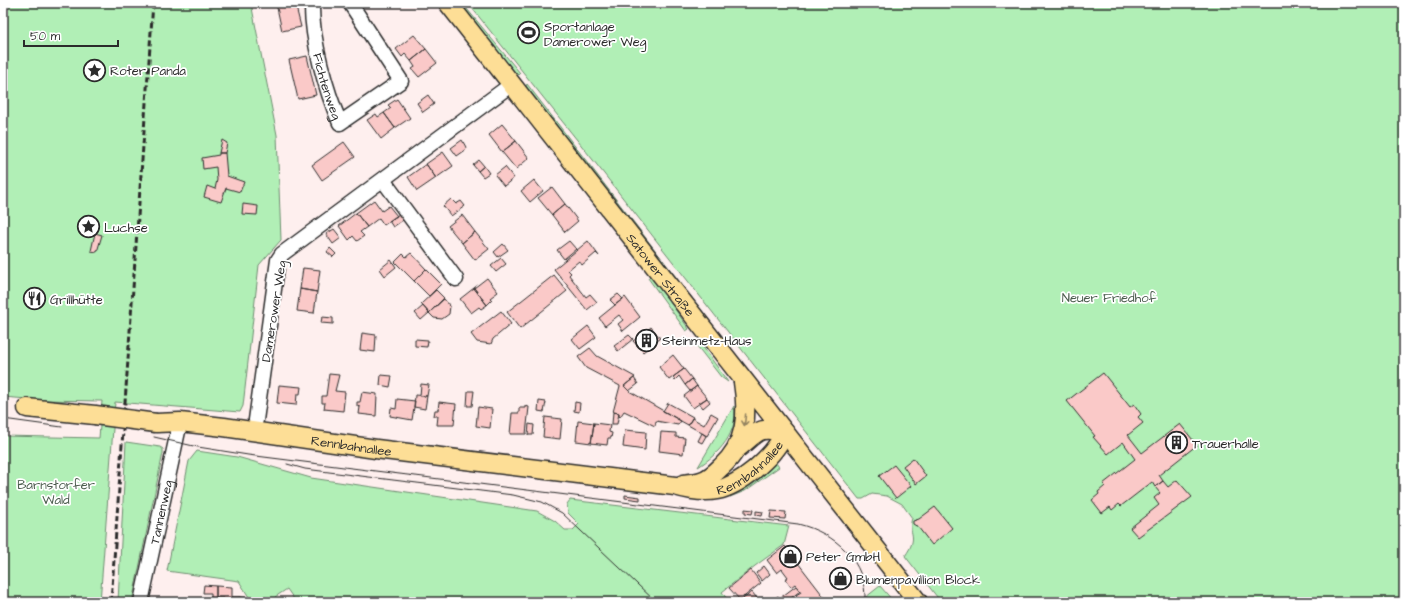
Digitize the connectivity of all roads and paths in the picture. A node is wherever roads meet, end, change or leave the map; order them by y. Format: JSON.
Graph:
{"nodes":[{"id":1,"x":312,"y":3,"type":"edge"},
{"id":2,"x":350,"y":3,"type":"edge"},
{"id":3,"x":448,"y":3,"type":"edge"},
{"id":4,"x":512,"y":84,"type":"junction"},
{"id":5,"x":383,"y":180,"type":"junction"},
{"id":6,"x":456,"y":279,"type":"dead end"},
{"id":7,"x":743,"y":381,"type":"junction"},
{"id":8,"x":27,"y":408,"type":"dead end"},
{"id":9,"x":256,"y":420,"type":"dead end"},
{"id":10,"x":180,"y":422,"type":"junction"},
{"id":11,"x":785,"y":433,"type":"junction"},
{"id":12,"x":738,"y":448,"type":"junction"},
{"id":13,"x":675,"y":486,"type":"junction"},
{"id":14,"x":141,"y":602,"type":"edge"},
{"id":15,"x":918,"y":602,"type":"edge"}],
"edges":[{"from":1,"to":2,"type":"street","name":"Fichtenweg"},
{"from":3,"to":4,"type":"main road","name":"Satower Straße"},
{"from":4,"to":5,"type":"street","name":"Damerower Weg"},
{"from":4,"to":7,"type":"main road","name":"Satower Straße"},
{"from":5,"to":6,"type":"street"},
{"from":5,"to":9,"type":"street","name":"Damerower Weg"},
{"from":7,"to":11,"type":"main road","name":"Satower Straße"},
{"from":7,"to":12,"type":"main road","name":"Rennbahnallee","one_way":true},
{"from":8,"to":10,"type":"main road","name":"Rennbahnallee","bridge":true},
{"from":10,"to":13,"type":"main road","name":"Rennbahnallee"},
{"from":10,"to":14,"type":"street","name":"Tannenweg"},
{"from":11,"to":12,"type":"main road","name":"Rennbahnallee"},
{"from":11,"to":13,"type":"main road","name":"Rennbahnallee"},
{"from":11,"to":15,"type":"main road","name":"Satower Straße"},
{"from":12,"to":13,"type":"main road","name":"Rennbahnallee"}]}
